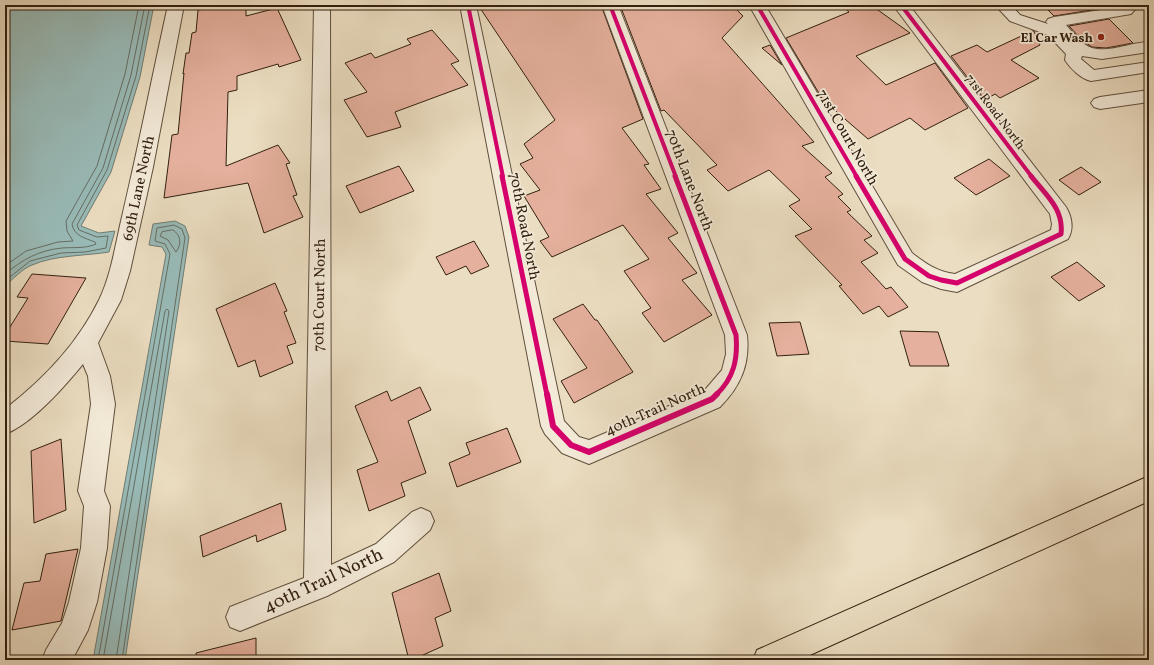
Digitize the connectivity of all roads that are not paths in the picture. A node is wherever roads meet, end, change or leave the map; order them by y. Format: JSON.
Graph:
{"nodes":[{"id":1,"x":176,"y":5,"type":"edge"},
{"id":2,"x":322,"y":5,"type":"edge"},
{"id":3,"x":468,"y":5,"type":"edge"},
{"id":4,"x":610,"y":5,"type":"edge"},
{"id":5,"x":757,"y":5,"type":"edge"},
{"id":6,"x":901,"y":5,"type":"edge"},
{"id":7,"x":1003,"y":5,"type":"edge"},
{"id":8,"x":1017,"y":5,"type":"edge"},
{"id":9,"x":1131,"y":5,"type":"edge"},
{"id":10,"x":1047,"y":25,"type":"junction"},
{"id":11,"x":1147,"y":45,"type":"edge"},
{"id":12,"x":1149,"y":68,"type":"edge"},
{"id":13,"x":1149,"y":96,"type":"edge"},
{"id":14,"x":1100,"y":103,"type":"dead end"},
{"id":15,"x":1061,"y":234,"type":"joint"},
{"id":16,"x":79,"y":351,"type":"junction"},
{"id":17,"x":736,"y":365,"type":"joint"},
{"id":18,"x":5,"y":423,"type":"edge"},
{"id":19,"x":571,"y":445,"type":"joint"},
{"id":20,"x":1149,"y":488,"type":"edge"},
{"id":21,"x":421,"y":521,"type":"dead end"},
{"id":22,"x":317,"y":586,"type":"junction"},
{"id":23,"x":240,"y":617,"type":"dead end"},
{"id":24,"x":56,"y":660,"type":"edge"},
{"id":25,"x":767,"y":660,"type":"edge"}],
"edges":[{"from":1,"to":16,"type":"street","name":"69th Lane North"},
{"from":2,"to":22,"type":"street","name":"70th Court North"},
{"from":3,"to":19,"type":"street","name":"70th Road North"},
{"from":4,"to":17,"type":"street","name":"70th Lane North"},
{"from":5,"to":15,"type":"street","name":"71st Court North"},
{"from":6,"to":15,"type":"street","name":"71st Road North"},
{"from":7,"to":10,"type":"street"},
{"from":8,"to":10,"type":"street"},
{"from":9,"to":10,"type":"street"},
{"from":10,"to":11,"type":"street"},
{"from":10,"to":12,"type":"street"},
{"from":13,"to":14,"type":"street"},
{"from":16,"to":18,"type":"street","name":"69th Lane North"},
{"from":16,"to":24,"type":"street"},
{"from":17,"to":19,"type":"street","name":"40th Trail North"},
{"from":20,"to":25,"type":"highway"},
{"from":21,"to":22,"type":"street","name":"40th Trail North"},
{"from":22,"to":23,"type":"street","name":"40th Trail North"}]}
